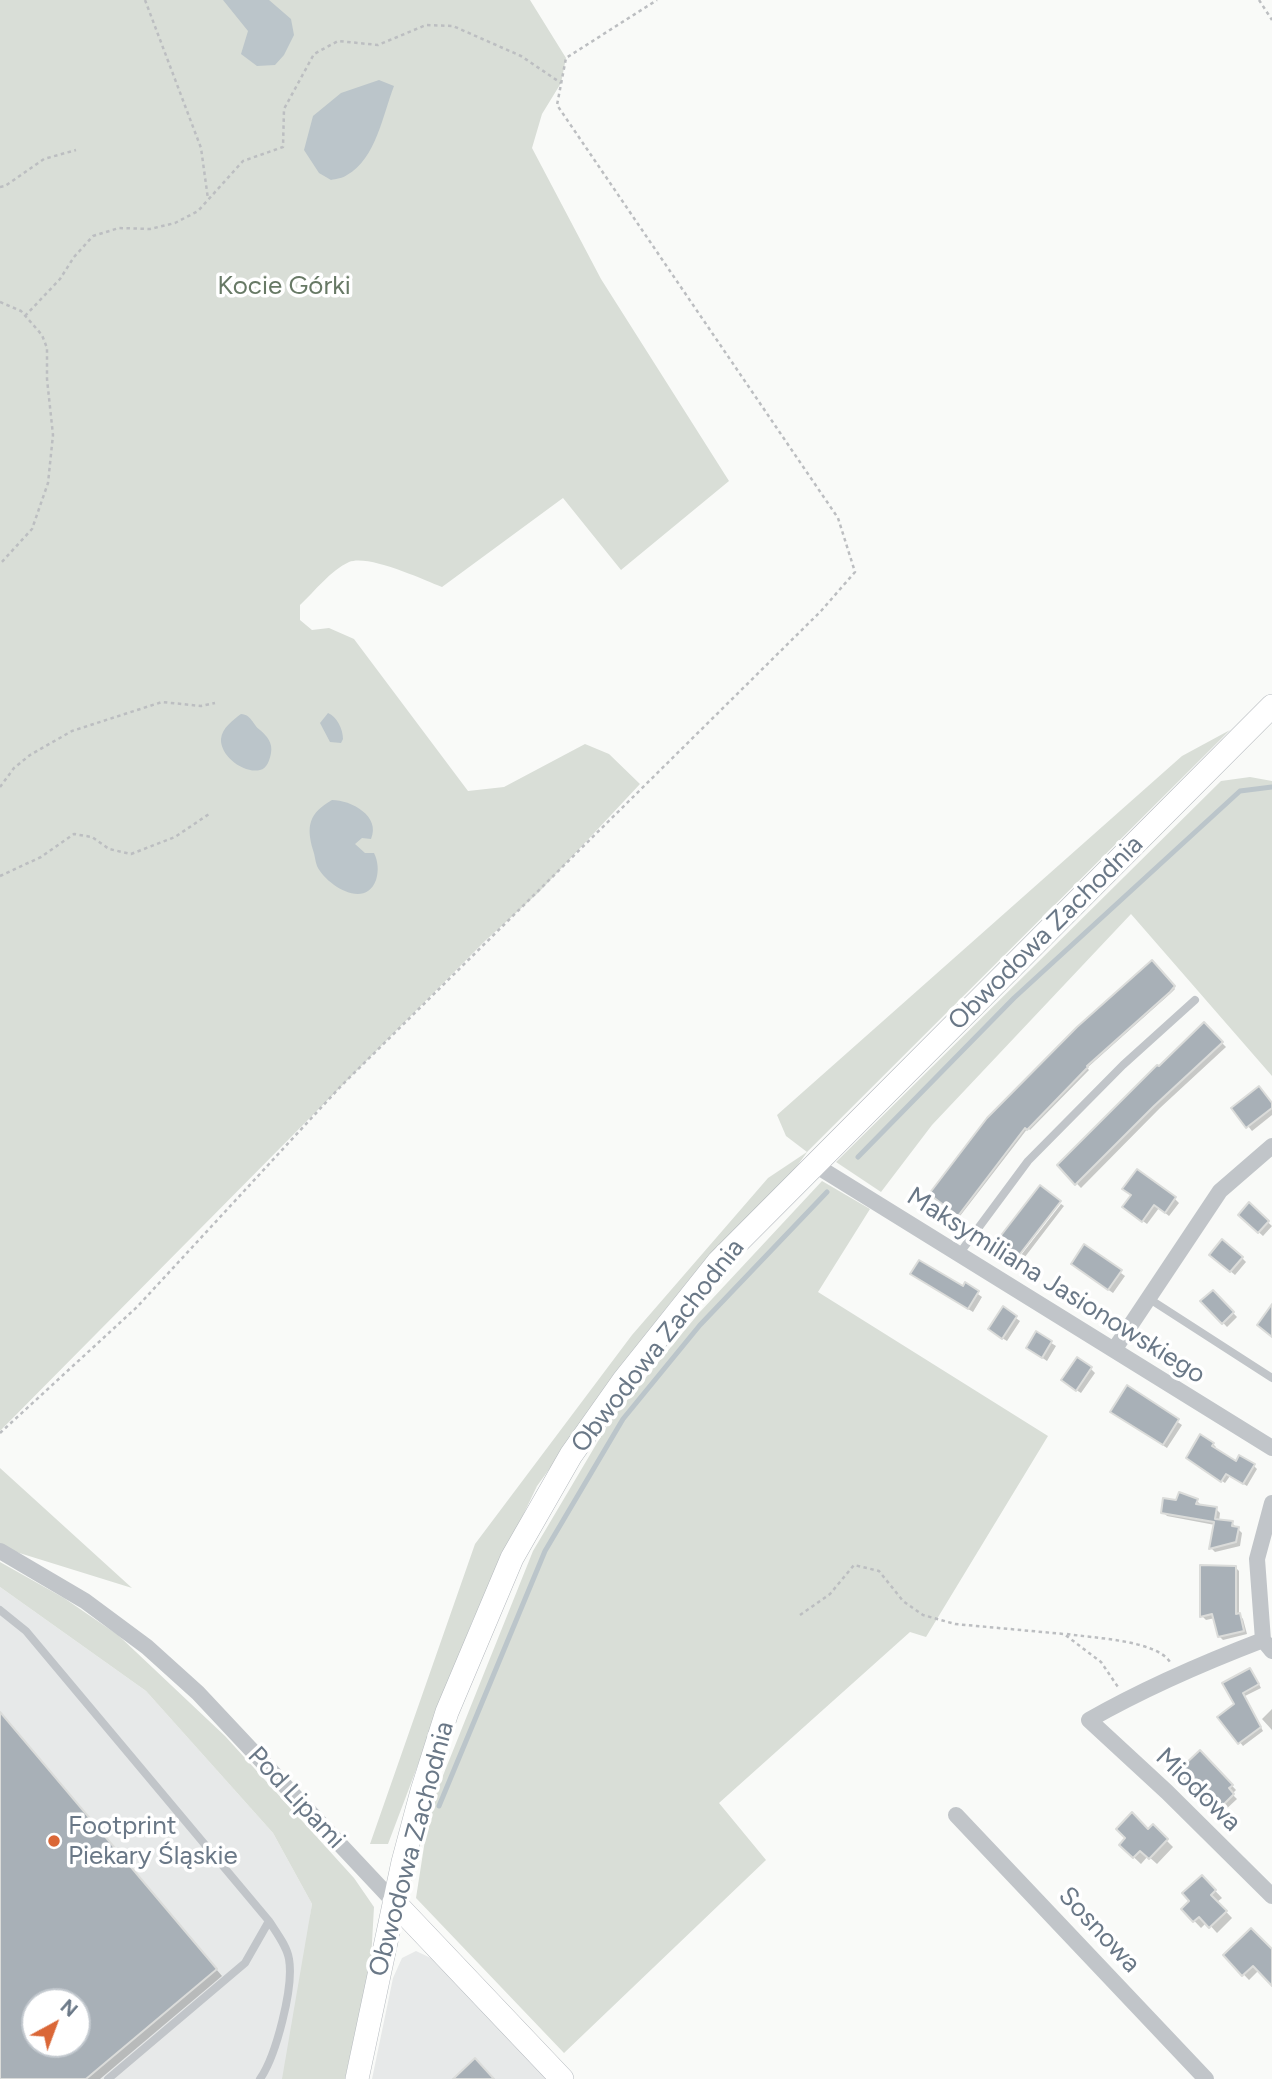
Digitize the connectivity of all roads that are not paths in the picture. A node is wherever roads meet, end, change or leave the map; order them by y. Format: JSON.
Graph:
{"nodes":[{"id":1,"x":1272,"y":706,"type":"edge"},
{"id":2,"x":1195,"y":1000,"type":"dead end"},
{"id":3,"x":1272,"y":1146,"type":"edge"},
{"id":4,"x":815,"y":1165,"type":"junction"},
{"id":5,"x":958,"y":1254,"type":"junction"},
{"id":6,"x":1148,"y":1298,"type":"junction"},
{"id":7,"x":1114,"y":1350,"type":"junction"},
{"id":8,"x":1272,"y":1378,"type":"edge"},
{"id":9,"x":1272,"y":1448,"type":"edge"},
{"id":10,"x":1272,"y":1503,"type":"edge"},
{"id":11,"x":0,"y":1551,"type":"edge"},
{"id":12,"x":0,"y":1610,"type":"edge"},
{"id":13,"x":1268,"y":1645,"type":"edge"},
{"id":14,"x":956,"y":1815,"type":"dead end"},
{"id":15,"x":1272,"y":1896,"type":"edge"},
{"id":16,"x":394,"y":1902,"type":"junction"},
{"id":17,"x":269,"y":1921,"type":"junction"},
{"id":18,"x":108,"y":2079,"type":"edge"},
{"id":19,"x":260,"y":2079,"type":"edge"},
{"id":20,"x":357,"y":2079,"type":"edge"},
{"id":21,"x":562,"y":2079,"type":"edge"},
{"id":22,"x":1206,"y":2079,"type":"edge"}],
"edges":[{"from":1,"to":4,"type":"main road","name":"Obwodowa Zachodnia"},
{"from":2,"to":5,"type":"lane"},
{"from":3,"to":6,"type":"street"},
{"from":4,"to":5,"type":"street","name":"Maksymiliana Jasionowskiego"},
{"from":4,"to":16,"type":"main road","name":"Obwodowa Zachodnia"},
{"from":5,"to":7,"type":"street","name":"Maksymiliana Jasionowskiego"},
{"from":6,"to":7,"type":"street"},
{"from":6,"to":8,"type":"lane"},
{"from":7,"to":9,"type":"street","name":"Maksymiliana Jasionowskiego"},
{"from":10,"to":13,"type":"street"},
{"from":11,"to":16,"type":"street","name":"Pod Lipami"},
{"from":12,"to":17,"type":"lane"},
{"from":13,"to":15,"type":"street","name":"Miodowa"},
{"from":14,"to":22,"type":"street","name":"Sosnowa"},
{"from":16,"to":20,"type":"main road","name":"Obwodowa Zachodnia"},
{"from":16,"to":21,"type":"main road","name":"Pod Lipami"},
{"from":17,"to":18,"type":"lane"},
{"from":17,"to":19,"type":"lane"}]}
